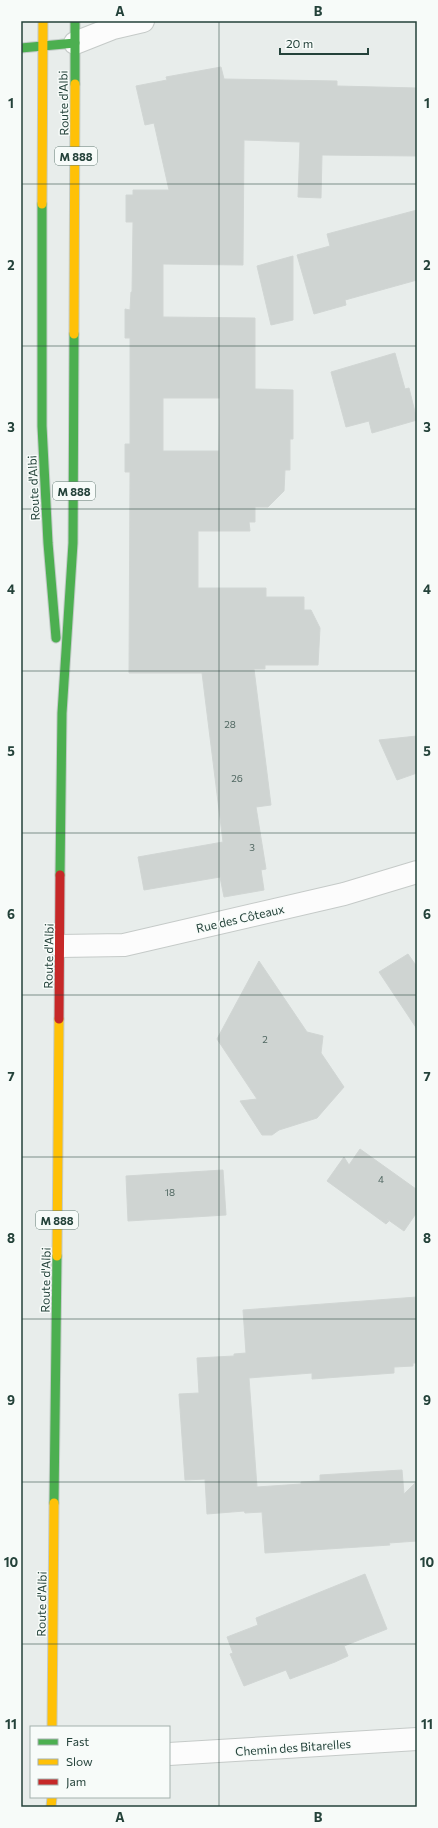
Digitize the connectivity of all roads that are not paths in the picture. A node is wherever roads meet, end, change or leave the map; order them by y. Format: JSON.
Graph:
{"nodes":[{"id":1,"x":43,"y":21,"type":"edge"},
{"id":2,"x":76,"y":21,"type":"edge"},
{"id":3,"x":143,"y":21,"type":"edge"},
{"id":4,"x":75,"y":43,"type":"junction"},
{"id":5,"x":43,"y":47,"type":"junction"},
{"id":6,"x":21,"y":48,"type":"edge"},
{"id":7,"x":62,"y":713,"type":"junction"},
{"id":8,"x":417,"y":872,"type":"edge"},
{"id":9,"x":60,"y":946,"type":"junction"},
{"id":10,"x":52,"y":1726,"type":"edge"},
{"id":11,"x":417,"y":1739,"type":"edge"},
{"id":12,"x":170,"y":1754,"type":"edge"}],
"edges":[{"from":1,"to":5,"type":"main road","name":"Route d'Albi","number":"M 888"},
{"from":2,"to":4,"type":"main road","name":"Route d'Albi","number":"M 888"},
{"from":3,"to":4,"type":"street"},
{"from":4,"to":5,"type":"main road"},
{"from":4,"to":7,"type":"main road","name":"Route d'Albi","number":"M 888"},
{"from":5,"to":6,"type":"main road"},
{"from":5,"to":7,"type":"main road","name":"Route d'Albi","number":"M 888"},
{"from":7,"to":9,"type":"main road","name":"Route d'Albi","number":"M 888"},
{"from":8,"to":9,"type":"street","name":"Rue des Côteaux"},
{"from":9,"to":10,"type":"main road","name":"Route d'Albi","number":"M 888"},
{"from":11,"to":12,"type":"street","name":"Chemin des Bitarelles"}]}
